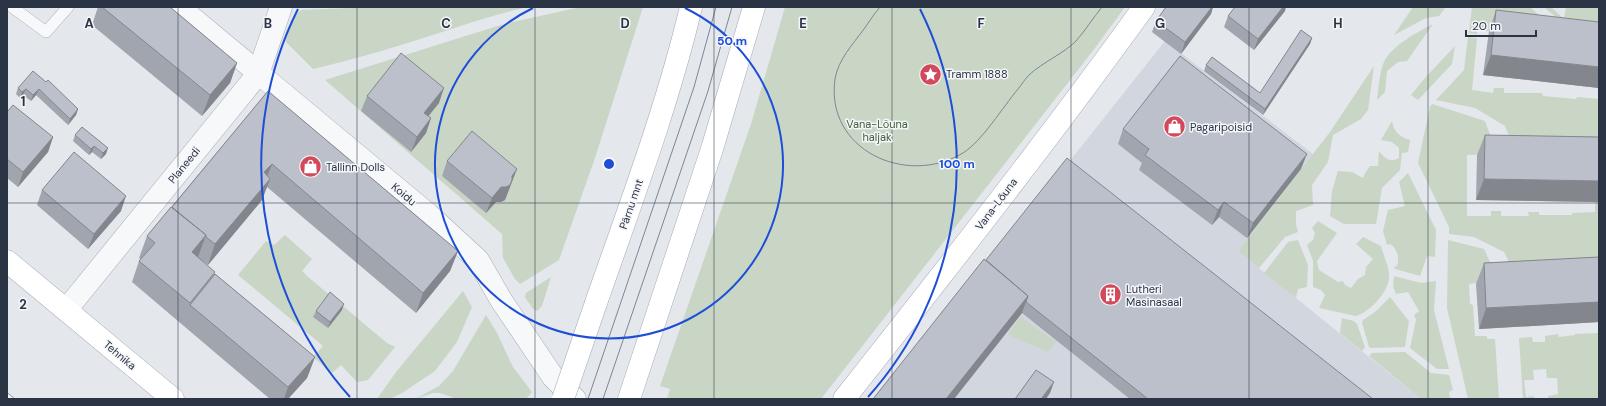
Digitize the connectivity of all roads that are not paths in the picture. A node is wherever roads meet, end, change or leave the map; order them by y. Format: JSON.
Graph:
{"nodes":[{"id":1,"x":12,"y":7,"type":"edge"},
{"id":2,"x":68,"y":7,"type":"edge"},
{"id":3,"x":178,"y":7,"type":"edge"},
{"id":4,"x":281,"y":7,"type":"edge"},
{"id":5,"x":691,"y":7,"type":"edge"},
{"id":6,"x":754,"y":7,"type":"edge"},
{"id":7,"x":1144,"y":7,"type":"edge"},
{"id":8,"x":258,"y":74,"type":"junction"},
{"id":9,"x":7,"y":261,"type":"edge"},
{"id":10,"x":66,"y":310,"type":"junction"},
{"id":11,"x":155,"y":399,"type":"edge"},
{"id":12,"x":173,"y":399,"type":"edge"},
{"id":13,"x":563,"y":399,"type":"edge"},
{"id":14,"x":575,"y":399,"type":"edge"},
{"id":15,"x":629,"y":399,"type":"edge"},
{"id":16,"x":844,"y":399,"type":"edge"}],
"edges":[{"from":1,"to":2,"type":"lane"},
{"from":3,"to":8,"type":"street","name":"Koidu"},
{"from":4,"to":8,"type":"street","name":"Planeedi"},
{"from":5,"to":13,"type":"main road","name":"Pärnu mnt","bridge":true},
{"from":6,"to":15,"type":"main road"},
{"from":7,"to":16,"type":"main road","name":"Vana-Lõuna"},
{"from":8,"to":10,"type":"street","name":"Planeedi"},
{"from":8,"to":14,"type":"street","name":"Koidu"},
{"from":9,"to":10,"type":"main road","name":"Tehnika"},
{"from":10,"to":11,"type":"main road","name":"Tehnika"},
{"from":10,"to":12,"type":"main road","name":"Tehnika"}]}
